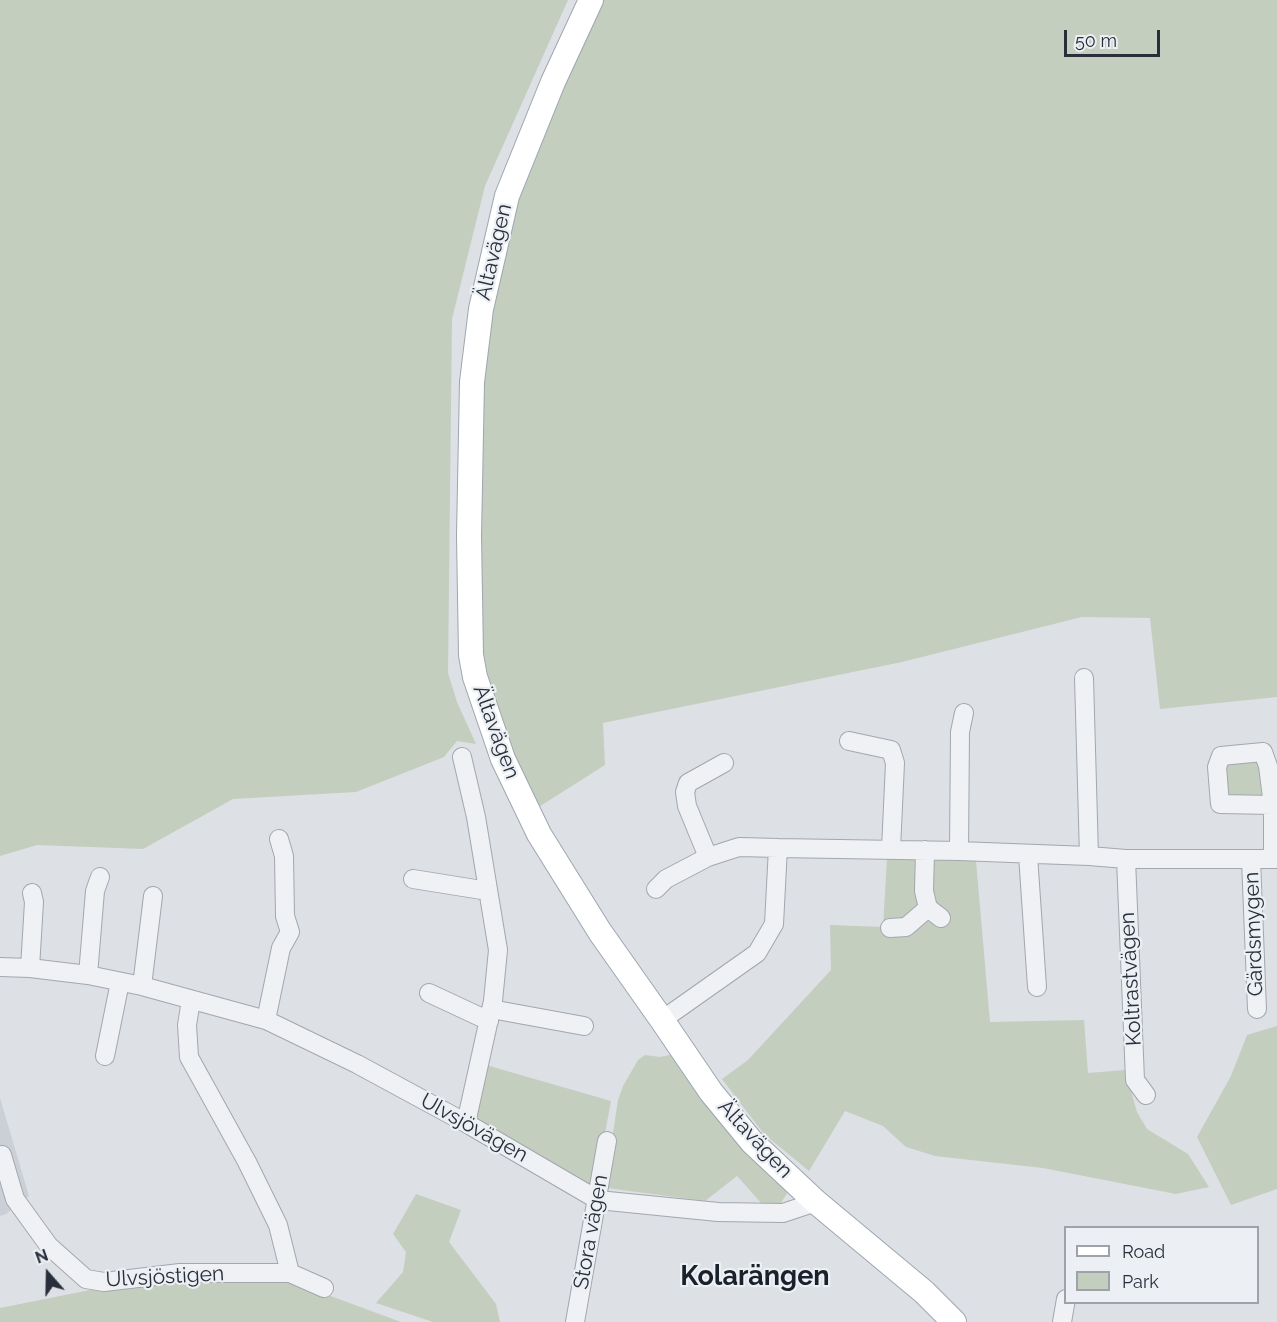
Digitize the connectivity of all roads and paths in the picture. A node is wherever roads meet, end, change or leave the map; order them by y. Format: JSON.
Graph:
{"nodes":[{"id":1,"x":591,"y":0,"type":"edge"},
{"id":2,"x":1084,"y":678,"type":"dead end"},
{"id":3,"x":964,"y":713,"type":"dead end"},
{"id":4,"x":849,"y":741,"type":"dead end"},
{"id":5,"x":1270,"y":749,"type":"edge"},
{"id":6,"x":462,"y":757,"type":"dead end"},
{"id":7,"x":724,"y":763,"type":"dead end"},
{"id":8,"x":1275,"y":805,"type":"edge"},
{"id":9,"x":279,"y":839,"type":"dead end"},
{"id":10,"x":778,"y":848,"type":"junction"},
{"id":11,"x":891,"y":849,"type":"junction"},
{"id":12,"x":925,"y":850,"type":"junction"},
{"id":13,"x":959,"y":851,"type":"junction"},
{"id":14,"x":1028,"y":855,"type":"junction"},
{"id":15,"x":1089,"y":856,"type":"junction"},
{"id":16,"x":708,"y":857,"type":"junction"},
{"id":17,"x":1126,"y":859,"type":"junction"},
{"id":18,"x":1275,"y":859,"type":"edge"},
{"id":19,"x":1251,"y":860,"type":"junction"},
{"id":20,"x":100,"y":877,"type":"dead end"},
{"id":21,"x":413,"y":879,"type":"dead end"},
{"id":22,"x":657,"y":889,"type":"dead end"},
{"id":23,"x":488,"y":891,"type":"junction"},
{"id":24,"x":32,"y":893,"type":"dead end"},
{"id":25,"x":153,"y":896,"type":"dead end"},
{"id":26,"x":890,"y":928,"type":"dead end"},
{"id":27,"x":0,"y":967,"type":"edge"},
{"id":28,"x":30,"y":968,"type":"junction"},
{"id":29,"x":88,"y":975,"type":"junction"},
{"id":30,"x":120,"y":982,"type":"junction"},
{"id":31,"x":142,"y":986,"type":"junction"},
{"id":32,"x":1037,"y":987,"type":"dead end"},
{"id":33,"x":429,"y":993,"type":"dead end"},
{"id":34,"x":191,"y":1000,"type":"junction"},
{"id":35,"x":1257,"y":1009,"type":"dead end"},
{"id":36,"x":490,"y":1015,"type":"junction"},
{"id":37,"x":266,"y":1020,"type":"junction"},
{"id":38,"x":662,"y":1020,"type":"junction"},
{"id":39,"x":584,"y":1026,"type":"dead end"},
{"id":40,"x":105,"y":1056,"type":"dead end"},
{"id":41,"x":1146,"y":1095,"type":"dead end"},
{"id":42,"x":466,"y":1123,"type":"junction"},
{"id":43,"x":607,"y":1141,"type":"dead end"},
{"id":44,"x":2,"y":1155,"type":"dead end"},
{"id":45,"x":598,"y":1200,"type":"junction"},
{"id":46,"x":816,"y":1202,"type":"junction"},
{"id":47,"x":290,"y":1273,"type":"junction"},
{"id":48,"x":324,"y":1287,"type":"dead end"},
{"id":49,"x":1064,"y":1304,"type":"edge"},
{"id":50,"x":575,"y":1322,"type":"edge"},
{"id":51,"x":954,"y":1322,"type":"edge"},
{"id":52,"x":1062,"y":1322,"type":"edge"}],
"edges":[{"from":1,"to":38,"type":"main road","name":"Ältavägen"},
{"from":2,"to":15,"type":"street"},
{"from":3,"to":13,"type":"street"},
{"from":4,"to":11,"type":"street"},
{"from":5,"to":8,"type":"street"},
{"from":5,"to":8,"type":"street"},
{"from":6,"to":23,"type":"street"},
{"from":7,"to":16,"type":"street"},
{"from":8,"to":18,"type":"street"},
{"from":9,"to":37,"type":"street"},
{"from":10,"to":11,"type":"street"},
{"from":10,"to":16,"type":"street"},
{"from":10,"to":38,"type":"street"},
{"from":11,"to":12,"type":"street"},
{"from":12,"to":13,"type":"street"},
{"from":12,"to":26,"type":"street"},
{"from":13,"to":14,"type":"street"},
{"from":14,"to":15,"type":"street"},
{"from":14,"to":32,"type":"street"},
{"from":15,"to":17,"type":"street"},
{"from":16,"to":22,"type":"street"},
{"from":17,"to":19,"type":"street"},
{"from":17,"to":41,"type":"street","name":"Koltrastvägen"},
{"from":18,"to":19,"type":"street"},
{"from":19,"to":35,"type":"street","name":"Gärdsmygen"},
{"from":20,"to":29,"type":"street"},
{"from":21,"to":23,"type":"street"},
{"from":23,"to":36,"type":"street"},
{"from":24,"to":28,"type":"street"},
{"from":25,"to":31,"type":"street"},
{"from":27,"to":28,"type":"street","name":"Ulvsjövägen"},
{"from":28,"to":29,"type":"street","name":"Ulvsjövägen"},
{"from":29,"to":30,"type":"street","name":"Ulvsjövägen"},
{"from":30,"to":31,"type":"street","name":"Ulvsjövägen"},
{"from":30,"to":40,"type":"street"},
{"from":31,"to":34,"type":"street","name":"Ulvsjövägen"},
{"from":33,"to":36,"type":"street"},
{"from":34,"to":37,"type":"street","name":"Ulvsjövägen"},
{"from":34,"to":47,"type":"street"},
{"from":36,"to":39,"type":"street"},
{"from":36,"to":42,"type":"street"},
{"from":37,"to":42,"type":"street","name":"Ulvsjövägen"},
{"from":38,"to":46,"type":"main road","name":"Ältavägen"},
{"from":42,"to":45,"type":"street","name":"Ulvsjövägen"},
{"from":43,"to":45,"type":"street","name":"Stora vägen"},
{"from":44,"to":47,"type":"street","name":"Ulvsjöstigen"},
{"from":45,"to":46,"type":"street","name":"Ulvsjövägen"},
{"from":45,"to":50,"type":"street","name":"Stora vägen"},
{"from":46,"to":51,"type":"main road","name":"Ältavägen"},
{"from":47,"to":48,"type":"street","name":"Ulvsjöstigen"},
{"from":49,"to":52,"type":"street"}]}
